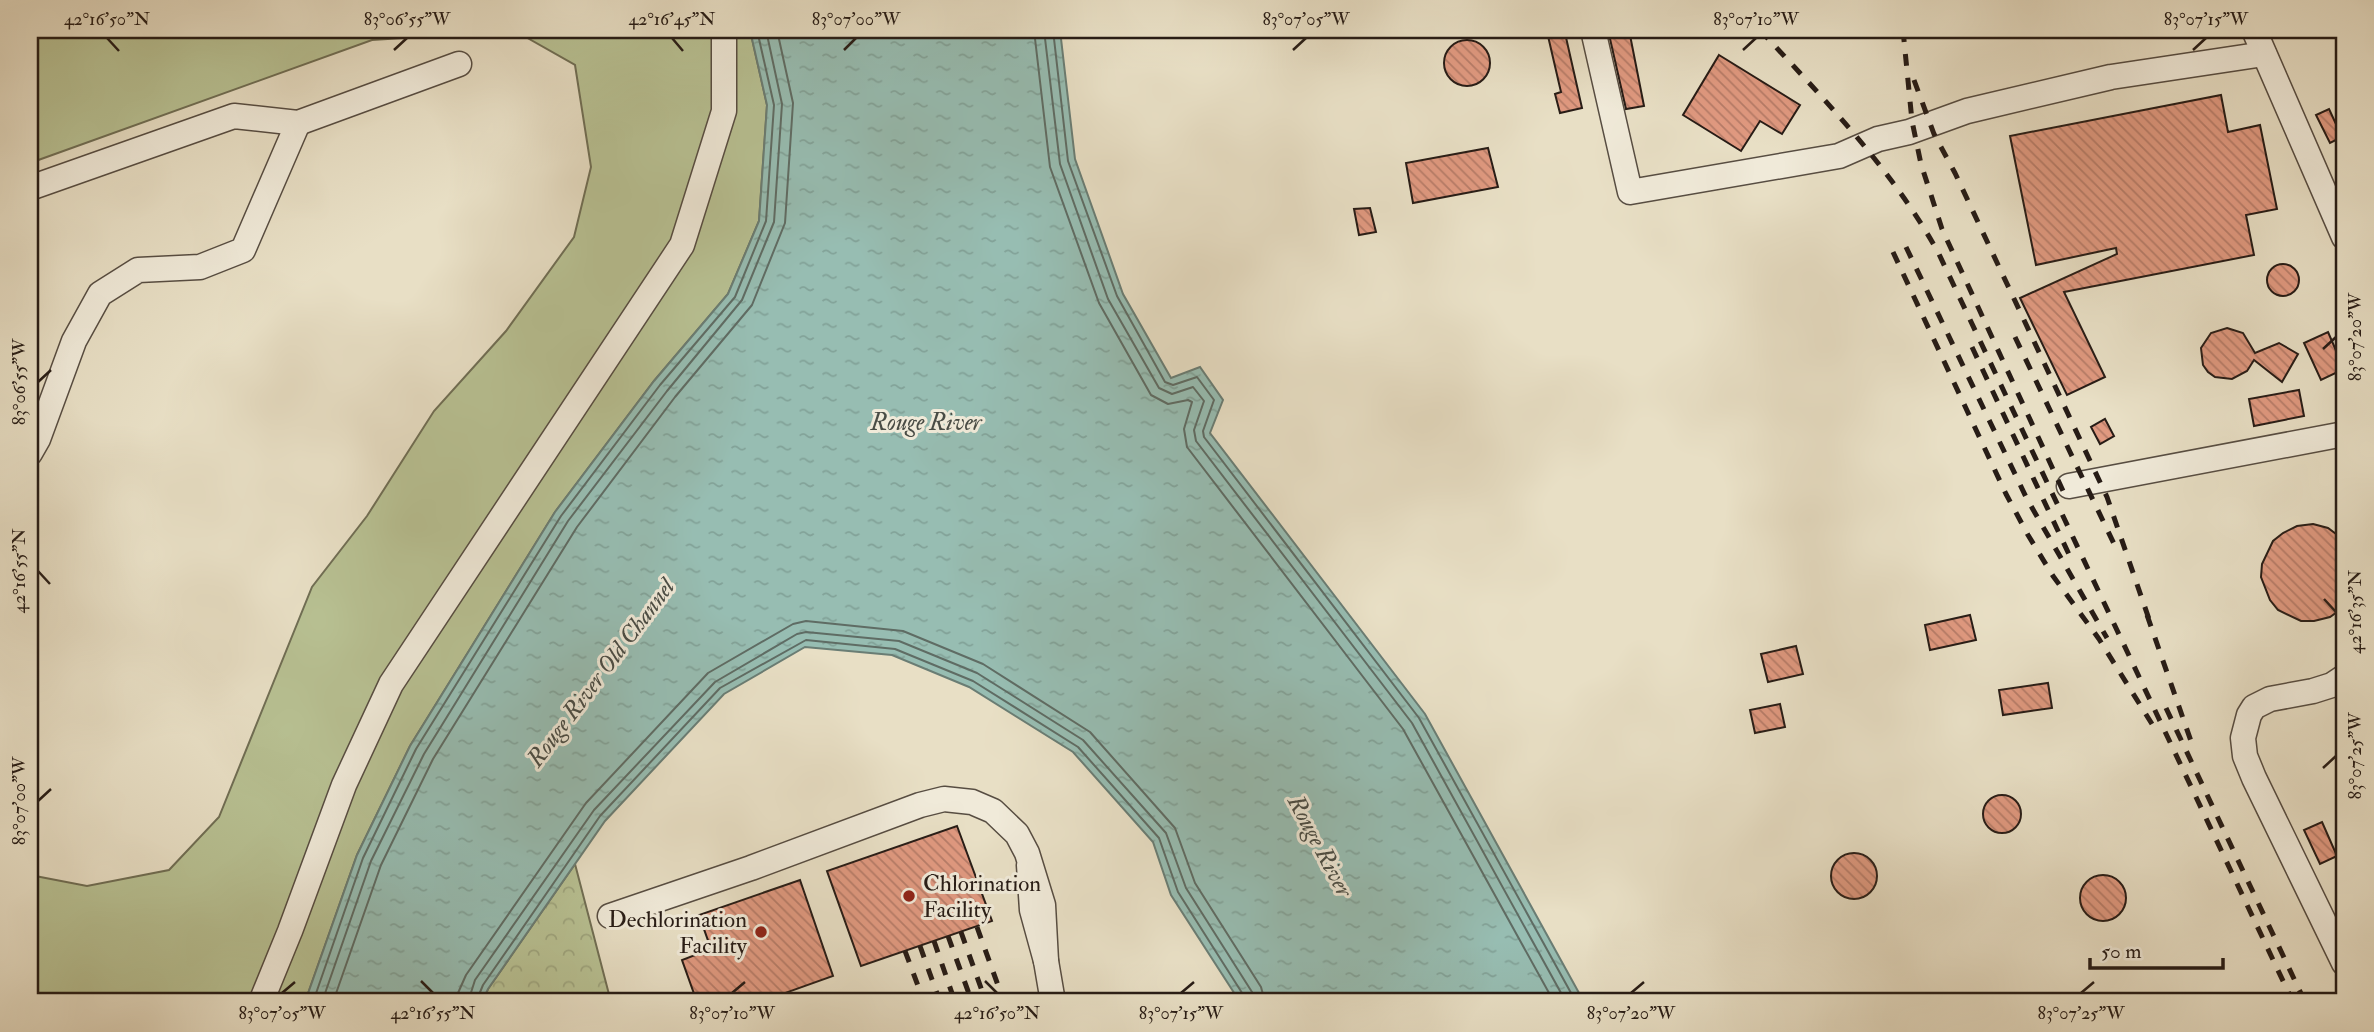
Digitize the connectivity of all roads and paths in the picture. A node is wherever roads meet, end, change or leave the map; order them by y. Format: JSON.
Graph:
{"nodes":[{"id":1,"x":724,"y":30,"type":"edge"},
{"id":2,"x":1593,"y":30,"type":"edge"},
{"id":3,"x":2254,"y":30,"type":"edge"},
{"id":4,"x":2264,"y":54,"type":"junction"},
{"id":5,"x":459,"y":64,"type":"dead end"},
{"id":6,"x":298,"y":123,"type":"junction"},
{"id":7,"x":30,"y":188,"type":"edge"},
{"id":8,"x":2344,"y":237,"type":"edge"},
{"id":9,"x":2344,"y":434,"type":"edge"},
{"id":10,"x":30,"y":453,"type":"edge"},
{"id":11,"x":2069,"y":486,"type":"dead end"},
{"id":12,"x":2344,"y":677,"type":"edge"},
{"id":13,"x":610,"y":916,"type":"dead end"},
{"id":14,"x":2344,"y":963,"type":"edge"},
{"id":15,"x":261,"y":1002,"type":"edge"},
{"id":16,"x":1054,"y":1002,"type":"edge"}],
"edges":[{"from":1,"to":15,"type":"street"},
{"from":2,"to":4,"type":"street"},
{"from":3,"to":4,"type":"street"},
{"from":4,"to":8,"type":"street"},
{"from":5,"to":6,"type":"street"},
{"from":6,"to":7,"type":"street"},
{"from":6,"to":10,"type":"street"},
{"from":9,"to":11,"type":"street"},
{"from":12,"to":14,"type":"street"},
{"from":13,"to":16,"type":"street"}]}
